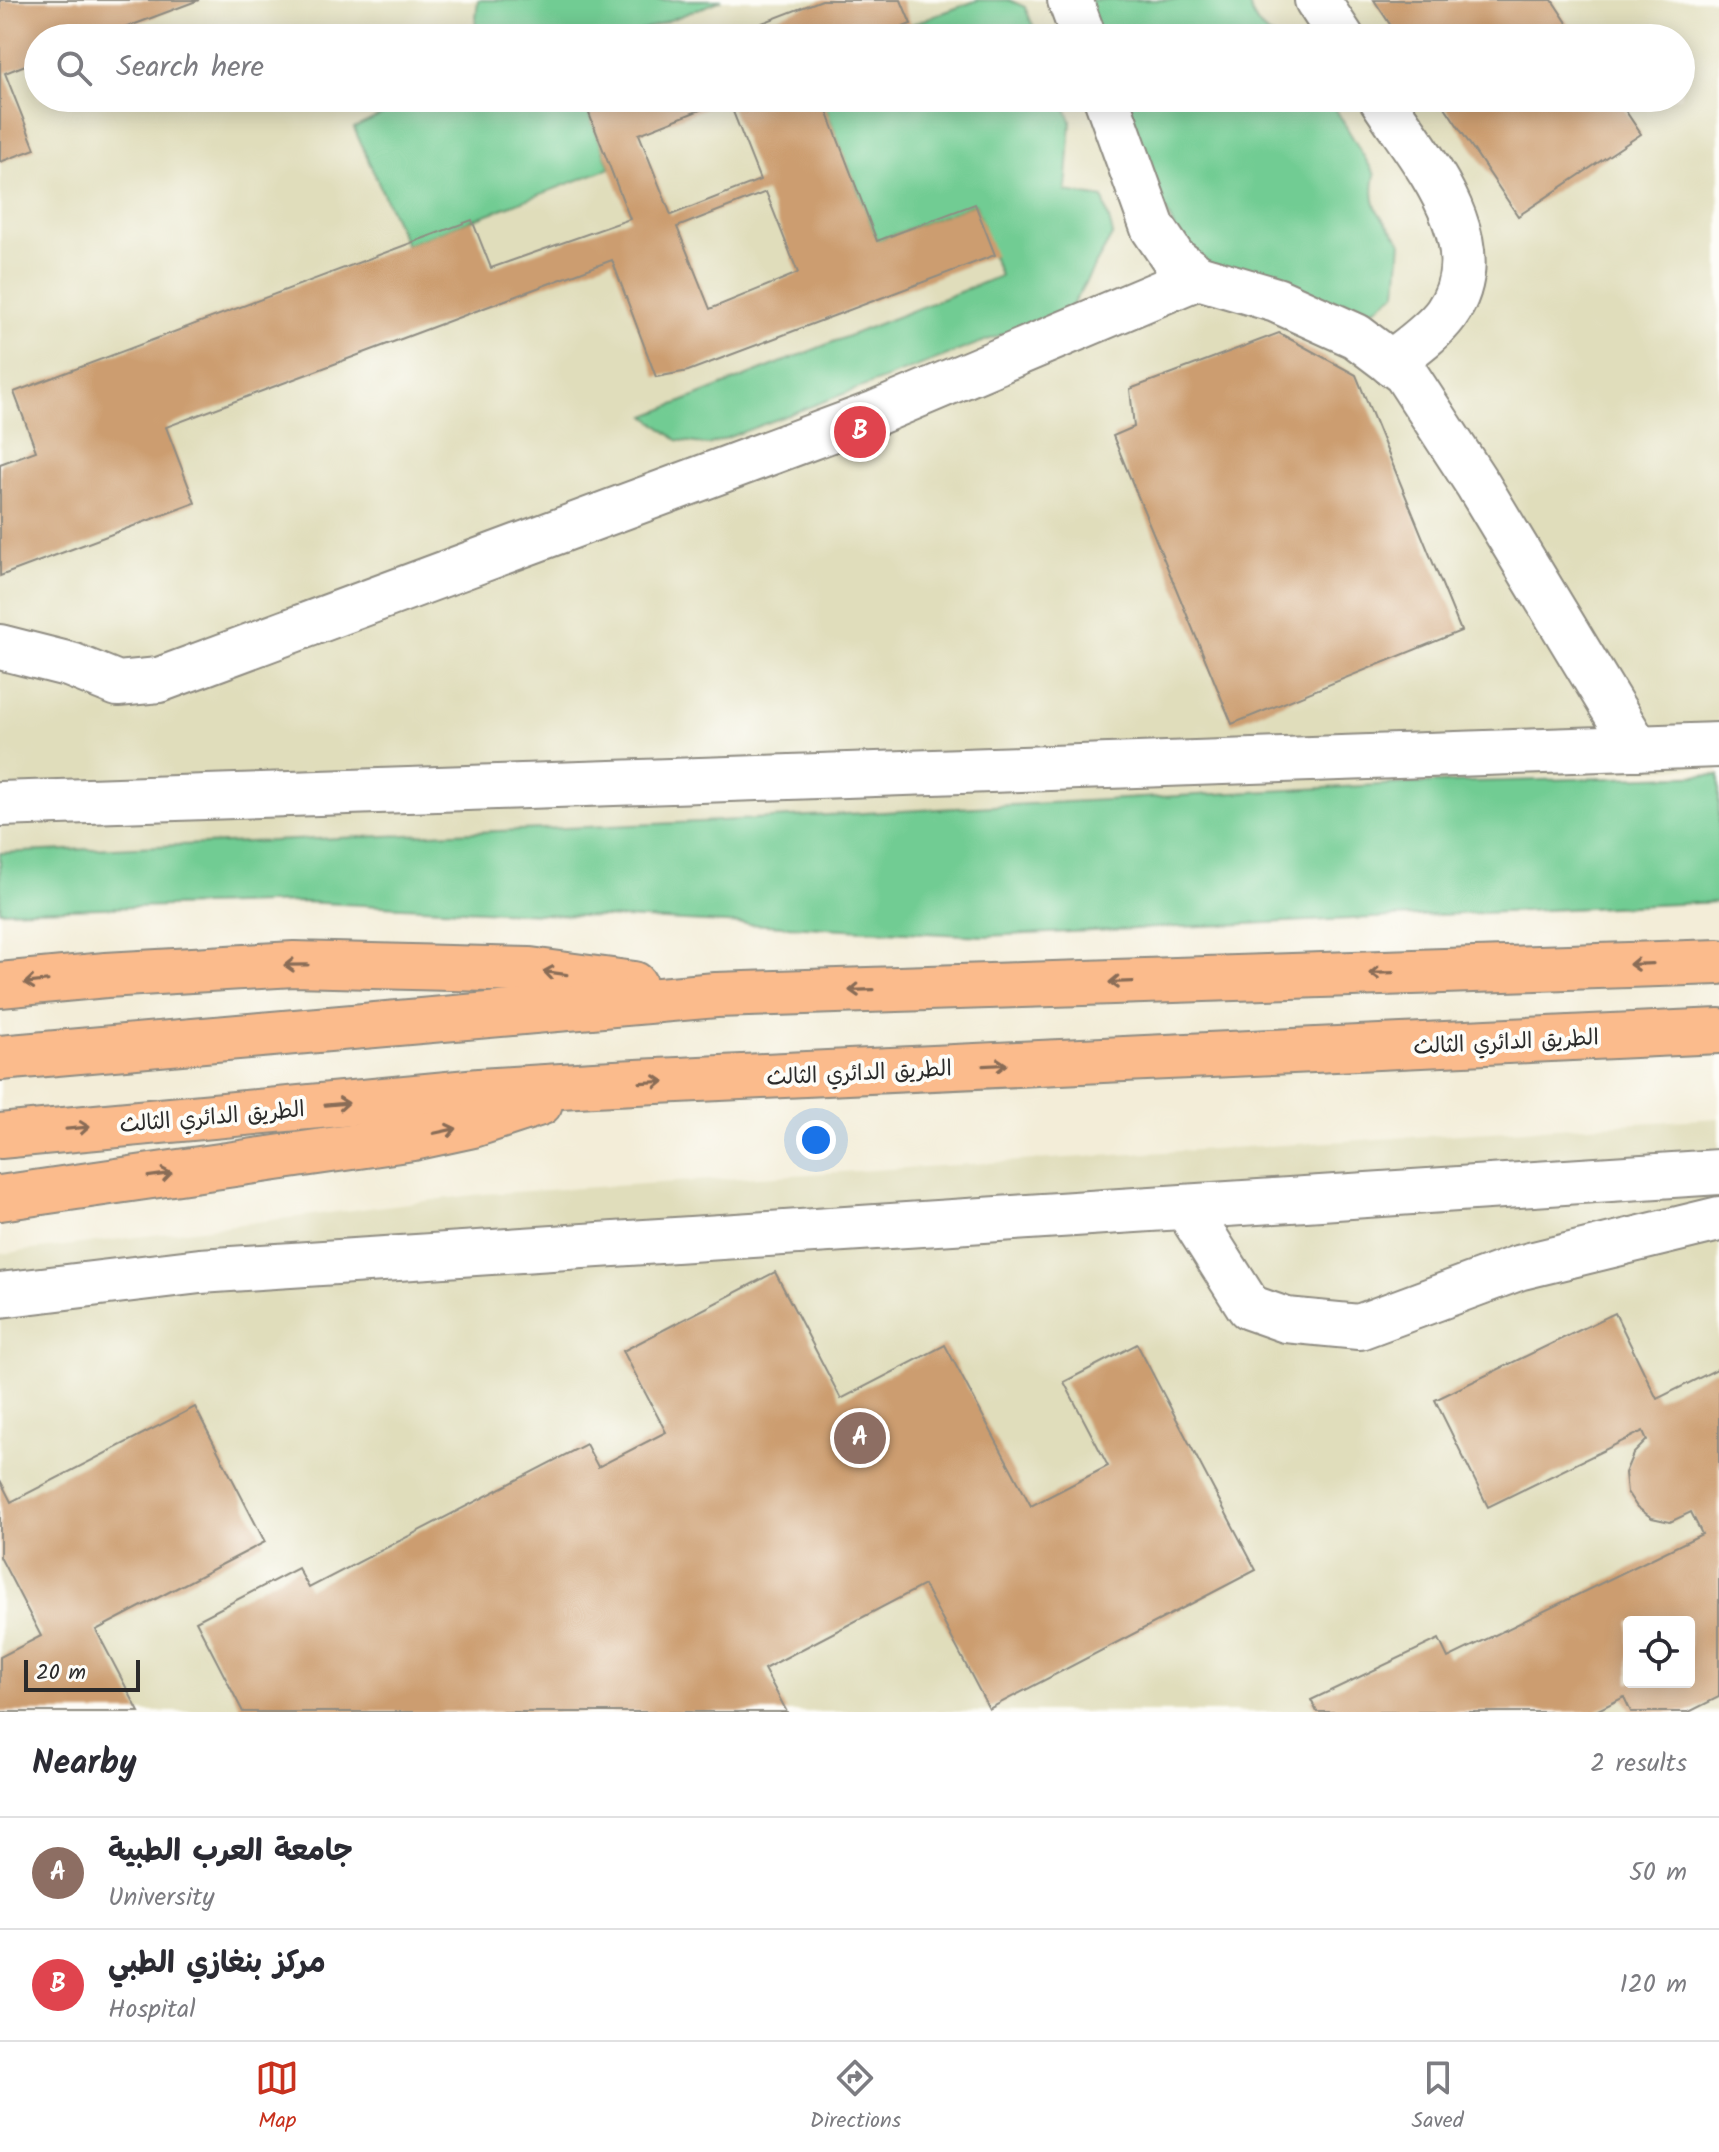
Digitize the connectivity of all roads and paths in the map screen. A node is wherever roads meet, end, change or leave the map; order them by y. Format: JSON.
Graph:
{"nodes":[{"id":1,"x":1070,"y":0,"type":"edge"},
{"id":2,"x":1317,"y":0,"type":"edge"},
{"id":3,"x":1079,"y":24,"type":"edge"},
{"id":4,"x":1333,"y":24,"type":"edge"},
{"id":5,"x":1111,"y":112,"type":"edge"},
{"id":6,"x":1390,"y":112,"type":"edge"},
{"id":7,"x":1198,"y":277,"type":"junction"},
{"id":8,"x":1391,"y":363,"type":"junction"},
{"id":9,"x":0,"y":647,"type":"edge"},
{"id":10,"x":1719,"y":745,"type":"edge"},
{"id":11,"x":1637,"y":748,"type":"junction"},
{"id":12,"x":0,"y":804,"type":"edge"},
{"id":13,"x":1719,"y":962,"type":"edge"},
{"id":14,"x":0,"y":985,"type":"edge"},
{"id":15,"x":716,"y":995,"type":"junction"},
{"id":16,"x":1719,"y":1031,"type":"edge"},
{"id":17,"x":0,"y":1058,"type":"edge"},
{"id":18,"x":594,"y":1084,"type":"junction"},
{"id":19,"x":0,"y":1136,"type":"edge"},
{"id":20,"x":1719,"y":1172,"type":"edge"},
{"id":21,"x":0,"y":1198,"type":"edge"},
{"id":22,"x":1186,"y":1207,"type":"junction"},
{"id":23,"x":1719,"y":1219,"type":"edge"},
{"id":24,"x":0,"y":1295,"type":"edge"}],
"edges":[{"from":1,"to":3,"type":"lane"},
{"from":2,"to":4,"type":"lane"},
{"from":5,"to":7,"type":"lane"},
{"from":6,"to":8,"type":"lane"},
{"from":7,"to":8,"type":"lane"},
{"from":7,"to":9,"type":"lane"},
{"from":8,"to":11,"type":"lane"},
{"from":10,"to":11,"type":"lane"},
{"from":11,"to":12,"type":"lane"},
{"from":13,"to":15,"type":"highway","one_way":true},
{"from":15,"to":14,"type":"highway","one_way":true},
{"from":15,"to":17,"type":"highway"},
{"from":18,"to":16,"type":"highway","name":"الطريق الدائري الثالث","one_way":true},
{"from":19,"to":18,"type":"highway","name":"الطريق الدائري الثالث","one_way":true},
{"from":21,"to":18,"type":"highway","one_way":true},
{"from":20,"to":22,"type":"lane"},
{"from":22,"to":23,"type":"lane"},
{"from":22,"to":24,"type":"lane"}]}
